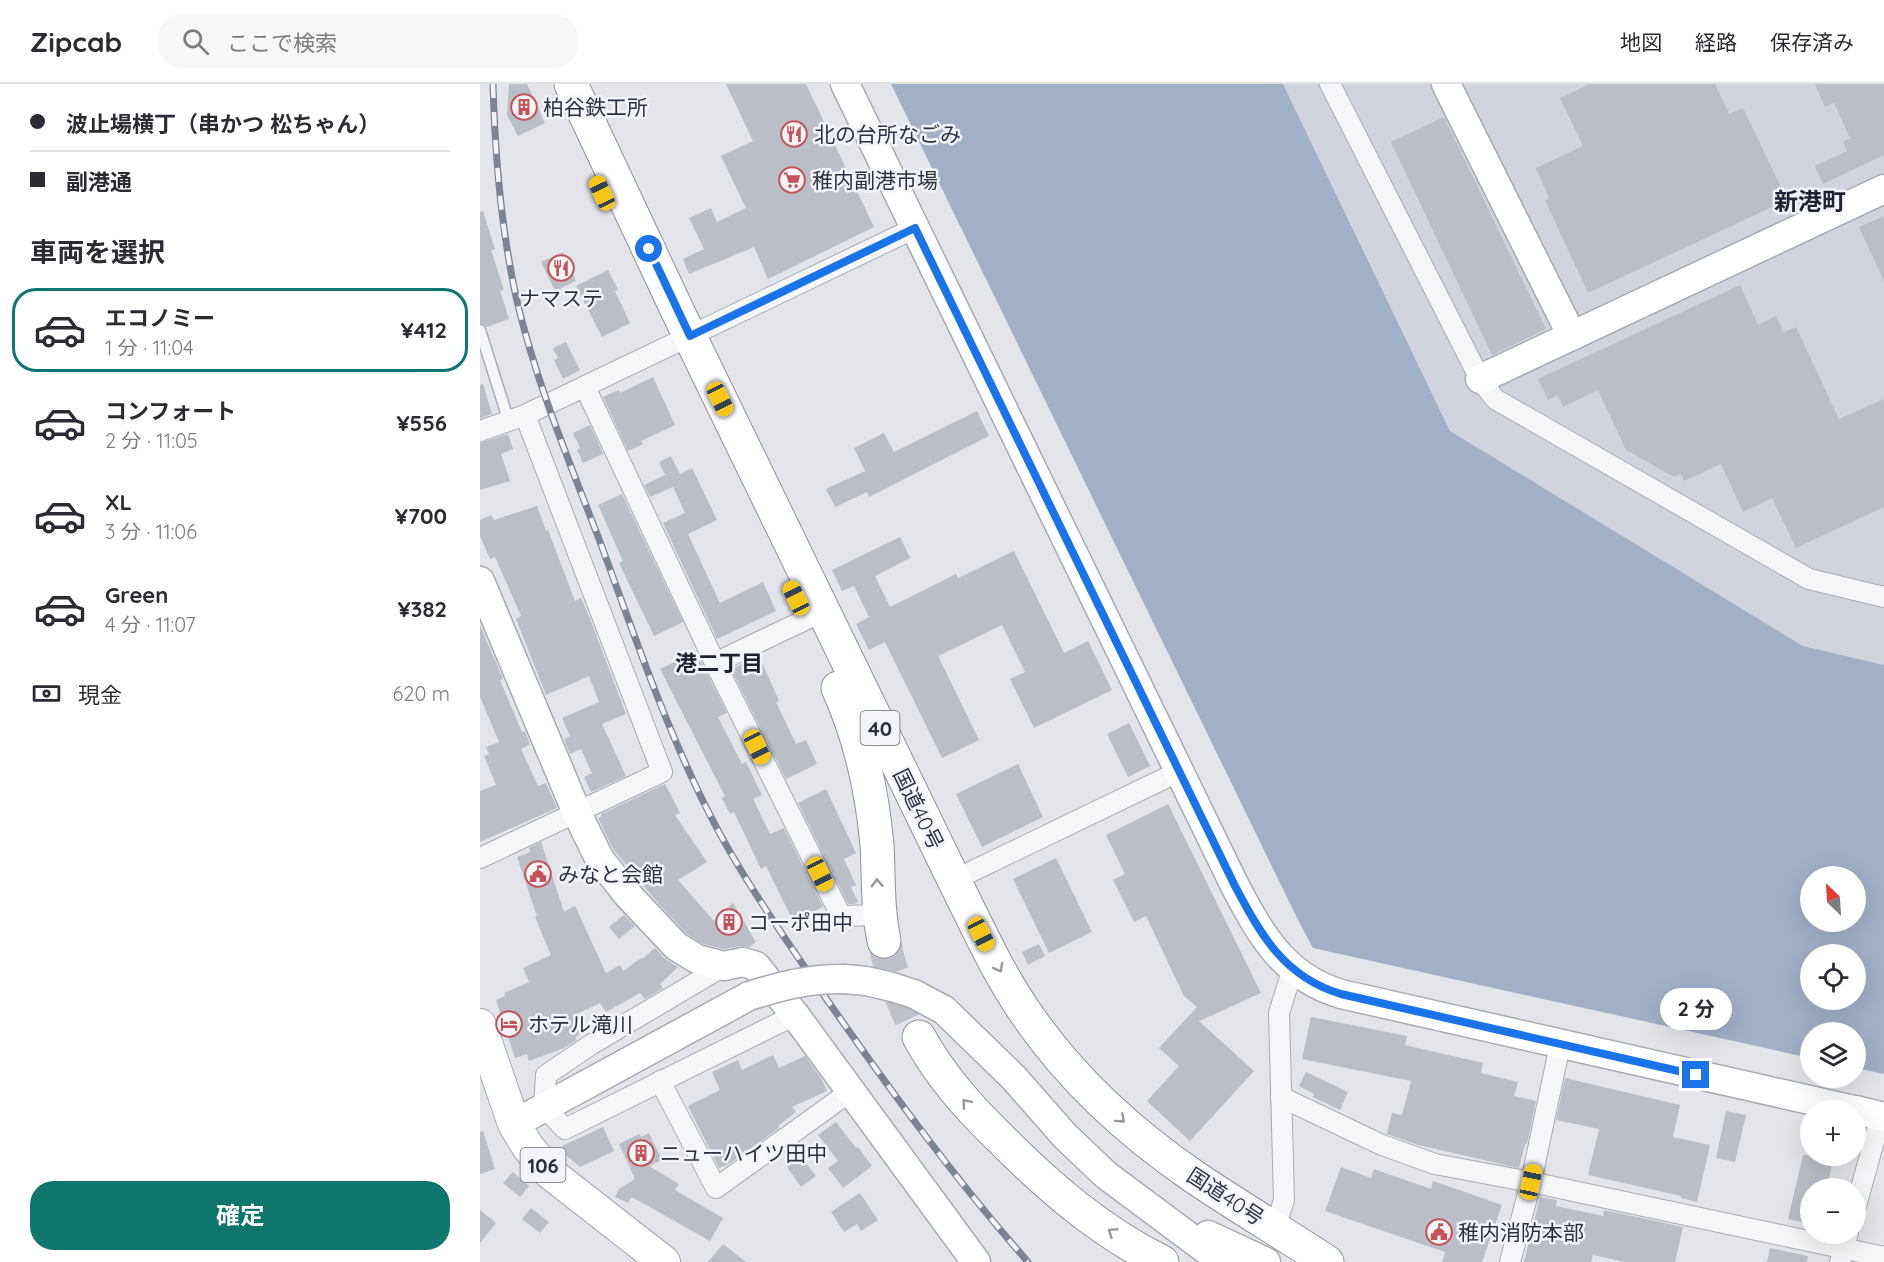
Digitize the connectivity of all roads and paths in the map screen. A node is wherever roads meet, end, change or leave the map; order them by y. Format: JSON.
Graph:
{"nodes":[{"id":1,"x":550,"y":84,"type":"edge"},
{"id":2,"x":571,"y":84,"type":"edge"},
{"id":3,"x":845,"y":84,"type":"edge"},
{"id":4,"x":1330,"y":84,"type":"edge"},
{"id":5,"x":1446,"y":84,"type":"edge"},
{"id":6,"x":1884,"y":189,"type":"edge"},
{"id":7,"x":915,"y":228,"type":"junction"},
{"id":8,"x":480,"y":330,"type":"edge"},
{"id":9,"x":1572,"y":336,"type":"junction"},
{"id":10,"x":681,"y":340,"type":"junction"},
{"id":11,"x":1480,"y":380,"type":"junction"},
{"id":12,"x":585,"y":387,"type":"junction"},
{"id":13,"x":517,"y":418,"type":"junction"},
{"id":14,"x":480,"y":430,"type":"edge"},
{"id":15,"x":480,"y":581,"type":"edge"},
{"id":16,"x":1884,"y":597,"type":"edge"},
{"id":17,"x":807,"y":619,"type":"junction"},
{"id":18,"x":715,"y":663,"type":"junction"},
{"id":19,"x":1180,"y":771,"type":"junction"},
{"id":20,"x":577,"y":813,"type":"junction"},
{"id":21,"x":480,"y":858,"type":"edge"},
{"id":22,"x":954,"y":880,"type":"junction"},
{"id":23,"x":882,"y":928,"type":"joint"},
{"id":24,"x":724,"y":966,"type":"junction"},
{"id":25,"x":1293,"y":968,"type":"junction"},
{"id":26,"x":795,"y":1015,"type":"junction"},
{"id":27,"x":480,"y":1025,"type":"edge"},
{"id":28,"x":920,"y":1037,"type":"tunnel mouth"},
{"id":29,"x":1560,"y":1045,"type":"junction"},
{"id":30,"x":660,"y":1081,"type":"junction"},
{"id":31,"x":850,"y":1091,"type":"junction"},
{"id":32,"x":1281,"y":1097,"type":"junction"},
{"id":33,"x":544,"y":1107,"type":"junction"},
{"id":34,"x":1869,"y":1113,"type":"edge"},
{"id":35,"x":514,"y":1124,"type":"junction"},
{"id":36,"x":1860,"y":1178,"type":"edge"},
{"id":37,"x":1531,"y":1182,"type":"junction"},
{"id":38,"x":1152,"y":1209,"type":"junction"},
{"id":39,"x":1275,"y":1227,"type":"junction"},
{"id":40,"x":1844,"y":1248,"type":"edge"},
{"id":41,"x":1884,"y":1257,"type":"edge"},
{"id":42,"x":655,"y":1259,"type":"edge"},
{"id":43,"x":976,"y":1262,"type":"edge"},
{"id":44,"x":1162,"y":1262,"type":"edge"},
{"id":45,"x":1227,"y":1262,"type":"edge"},
{"id":46,"x":1266,"y":1262,"type":"edge"},
{"id":47,"x":1327,"y":1262,"type":"edge"},
{"id":48,"x":1510,"y":1262,"type":"edge"}],
"edges":[{"from":1,"to":10,"type":"highway","name":"国道40号","number":"40"},
{"from":2,"to":10,"type":"highway","name":"国道40号","number":"40"},
{"from":3,"to":7,"type":"street"},
{"from":4,"to":11,"type":"street"},
{"from":5,"to":9,"type":"street"},
{"from":6,"to":9,"type":"street"},
{"from":7,"to":10,"type":"street"},
{"from":7,"to":19,"type":"street"},
{"from":8,"to":13,"type":"lane"},
{"from":9,"to":11,"type":"street"},
{"from":10,"to":12,"type":"street"},
{"from":10,"to":17,"type":"highway","name":"国道40号","number":"40"},
{"from":10,"to":22,"type":"highway","name":"国道40号","number":"40"},
{"from":11,"to":16,"type":"street"},
{"from":12,"to":13,"type":"street"},
{"from":12,"to":18,"type":"street"},
{"from":13,"to":14,"type":"street"},
{"from":13,"to":20,"type":"street"},
{"from":15,"to":20,"type":"street"},
{"from":17,"to":18,"type":"street"},
{"from":23,"to":17,"type":"highway","name":"国道40号","number":"40","one_way":true},
{"from":18,"to":23,"type":"street"},
{"from":19,"to":22,"type":"street"},
{"from":19,"to":25,"type":"street"},
{"from":20,"to":21,"type":"street"},
{"from":20,"to":24,"type":"street"},
{"from":22,"to":39,"type":"highway","name":"国道40号","number":"40","one_way":true},
{"from":24,"to":26,"type":"street"},
{"from":24,"to":33,"type":"street"},
{"from":25,"to":29,"type":"street"},
{"from":25,"to":32,"type":"street"},
{"from":26,"to":30,"type":"street"},
{"from":26,"to":31,"type":"street"},
{"from":27,"to":35,"type":"main road","number":"106"},
{"from":44,"to":28,"type":"highway","one_way":true},
{"from":29,"to":34,"type":"street"},
{"from":29,"to":37,"type":"street"},
{"from":30,"to":31,"type":"street"},
{"from":30,"to":33,"type":"street"},
{"from":31,"to":43,"type":"street"},
{"from":32,"to":37,"type":"street"},
{"from":32,"to":39,"type":"street"},
{"from":33,"to":35,"type":"street"},
{"from":33,"to":38,"type":"street","bridge":true},
{"from":34,"to":36,"type":"street"},
{"from":35,"to":42,"type":"main road","number":"106"},
{"from":37,"to":40,"type":"street"},
{"from":37,"to":48,"type":"street"},
{"from":38,"to":45,"type":"street"},
{"from":38,"to":46,"type":"street"},
{"from":39,"to":47,"type":"highway","name":"国道40号","number":"40"},
{"from":40,"to":41,"type":"street"}]}
